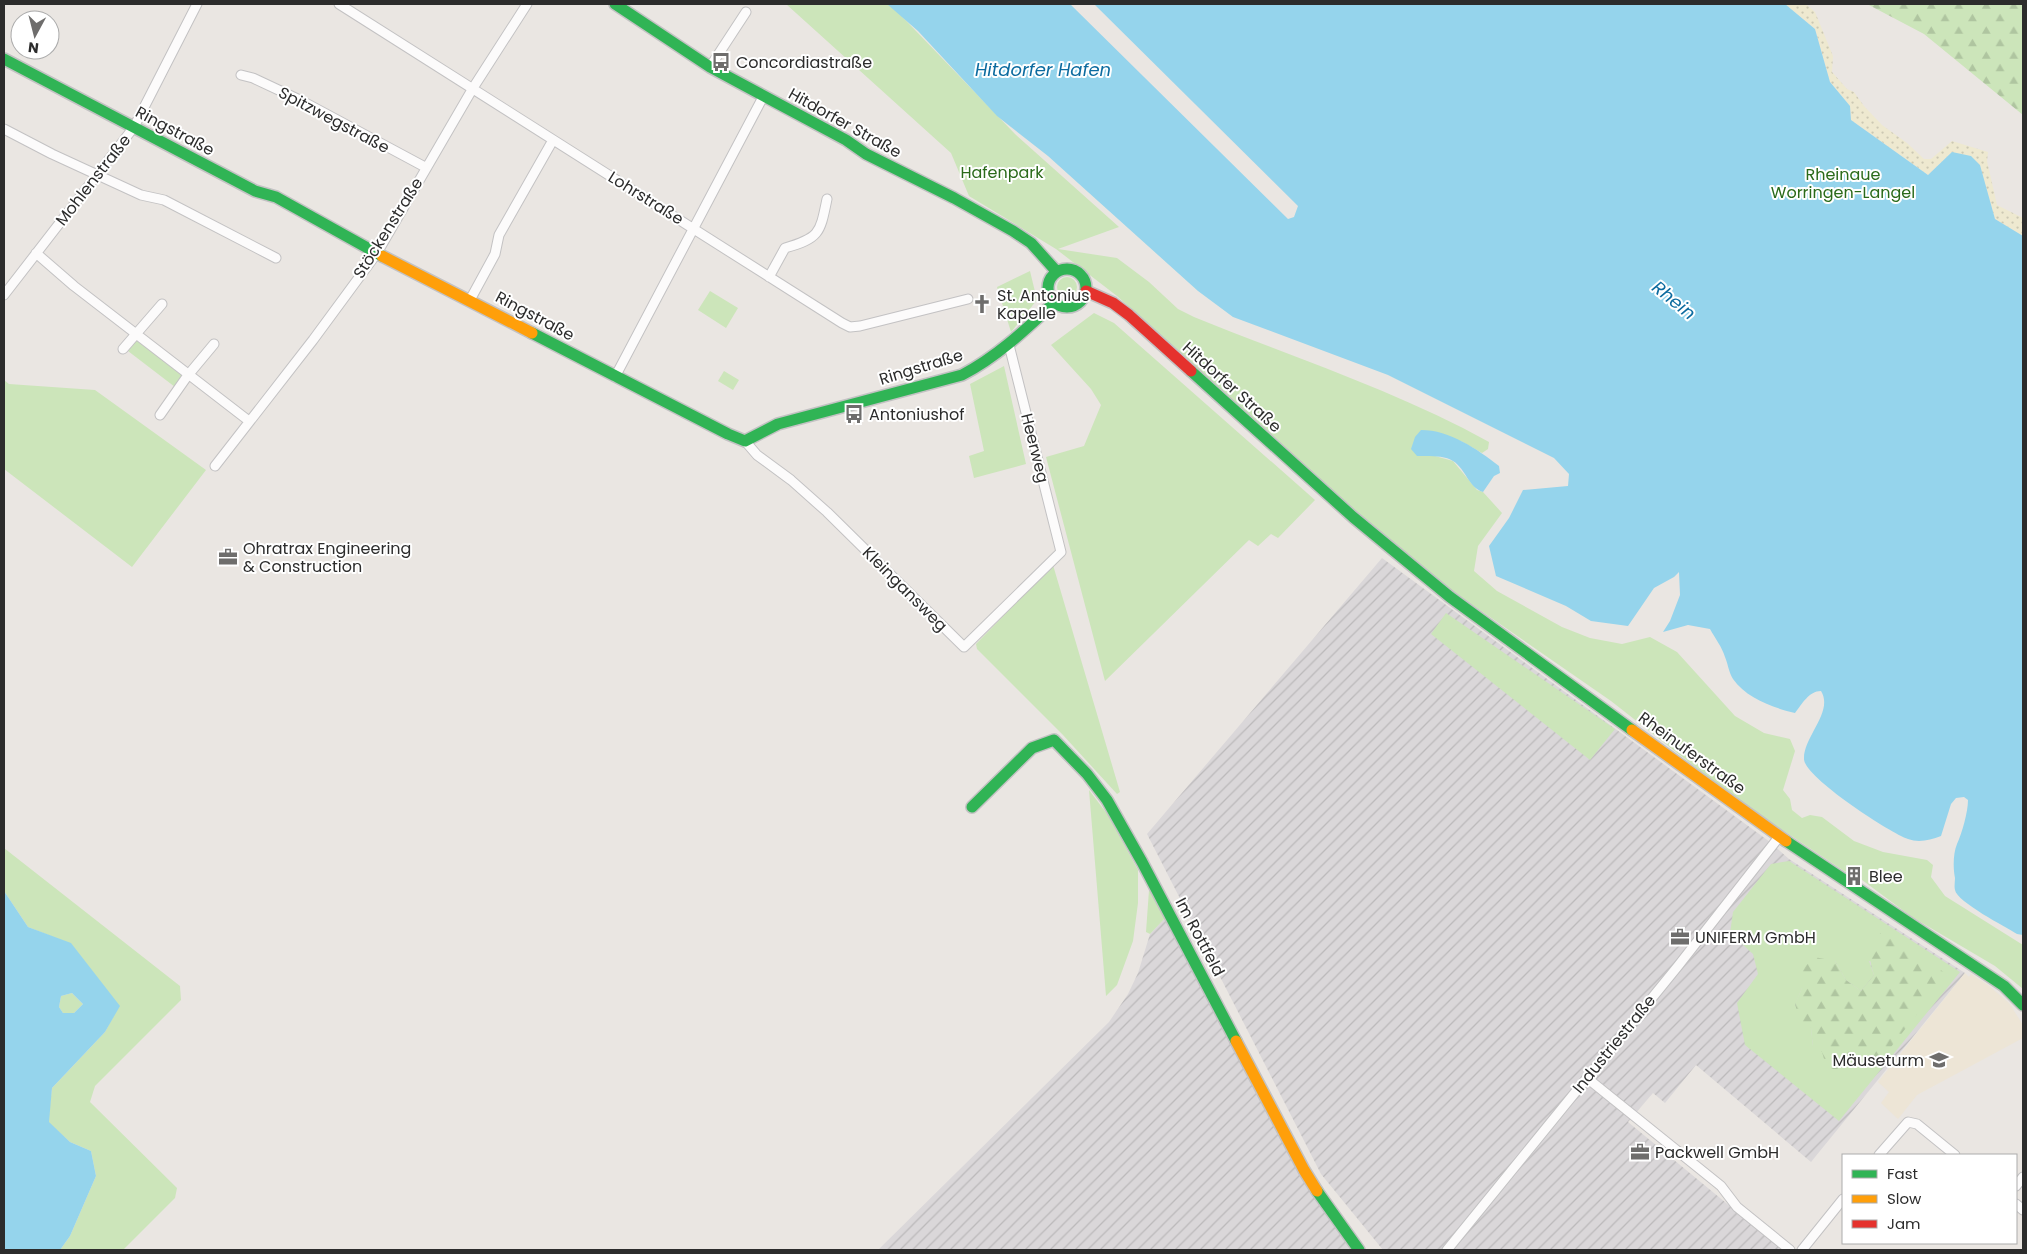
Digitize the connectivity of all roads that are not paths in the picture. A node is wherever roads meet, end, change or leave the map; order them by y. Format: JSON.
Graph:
{"nodes":[{"id":1,"x":197,"y":4,"type":"edge"},
{"id":2,"x":340,"y":4,"type":"edge"},
{"id":3,"x":527,"y":4,"type":"edge"},
{"id":4,"x":615,"y":4,"type":"edge"},
{"id":5,"x":746,"y":12,"type":"dead end"},
{"id":6,"x":4,"y":58,"type":"edge"},
{"id":7,"x":710,"y":67,"type":"junction"},
{"id":8,"x":241,"y":75,"type":"dead end"},
{"id":9,"x":473,"y":88,"type":"junction"},
{"id":10,"x":763,"y":97,"type":"junction"},
{"id":11,"x":134,"y":127,"type":"junction"},
{"id":12,"x":4,"y":129,"type":"edge"},
{"id":13,"x":554,"y":140,"type":"junction"},
{"id":14,"x":425,"y":168,"type":"junction"},
{"id":15,"x":96,"y":174,"type":"junction"},
{"id":16,"x":827,"y":200,"type":"dead end"},
{"id":17,"x":694,"y":228,"type":"junction"},
{"id":18,"x":377,"y":252,"type":"junction"},
{"id":19,"x":36,"y":253,"type":"junction"},
{"id":20,"x":276,"y":258,"type":"dead end"},
{"id":21,"x":1057,"y":272,"type":"junction"},
{"id":22,"x":768,"y":277,"type":"junction"},
{"id":23,"x":5,"y":291,"type":"edge"},
{"id":24,"x":1086,"y":291,"type":"junction"},
{"id":25,"x":968,"y":299,"type":"dead end"},
{"id":26,"x":470,"y":300,"type":"junction"},
{"id":27,"x":1055,"y":302,"type":"junction"},
{"id":28,"x":162,"y":304,"type":"dead end"},
{"id":29,"x":136,"y":334,"type":"junction"},
{"id":30,"x":214,"y":344,"type":"dead end"},
{"id":31,"x":1009,"y":345,"type":"junction"},
{"id":32,"x":123,"y":350,"type":"dead end"},
{"id":33,"x":189,"y":374,"type":"junction"},
{"id":34,"x":615,"y":377,"type":"junction"},
{"id":35,"x":160,"y":415,"type":"dead end"},
{"id":36,"x":249,"y":421,"type":"junction"},
{"id":37,"x":745,"y":441,"type":"junction"},
{"id":38,"x":215,"y":466,"type":"dead end"},
{"id":39,"x":1350,"y":515,"type":"joint"},
{"id":40,"x":1061,"y":552,"type":"joint"},
{"id":41,"x":972,"y":808,"type":"dead end"},
{"id":42,"x":1779,"y":837,"type":"junction"},
{"id":43,"x":2023,"y":1005,"type":"edge"},
{"id":44,"x":1587,"y":1078,"type":"junction"},
{"id":45,"x":1880,"y":1154,"type":"edge"},
{"id":46,"x":1954,"y":1154,"type":"edge"},
{"id":47,"x":1842,"y":1200,"type":"edge"},
{"id":48,"x":1359,"y":1250,"type":"edge"},
{"id":49,"x":1447,"y":1250,"type":"edge"},
{"id":50,"x":1790,"y":1250,"type":"edge"},
{"id":51,"x":1802,"y":1250,"type":"edge"}],
"edges":[{"from":1,"to":11,"type":"street","name":"Mohlenstraße"},
{"from":2,"to":9,"type":"street","name":"Lohrstraße"},
{"from":3,"to":9,"type":"street","name":"Stöckenstraße"},
{"from":4,"to":7,"type":"street","name":"Hitdorfer Straße"},
{"from":5,"to":7,"type":"street"},
{"from":6,"to":11,"type":"street","name":"Ringstraße"},
{"from":7,"to":10,"type":"street","name":"Hitdorfer Straße"},
{"from":8,"to":14,"type":"street","name":"Spitzwegstraße"},
{"from":9,"to":13,"type":"street","name":"Lohrstraße"},
{"from":9,"to":14,"type":"street","name":"Stöckenstraße"},
{"from":10,"to":17,"type":"street"},
{"from":10,"to":21,"type":"street","name":"Hitdorfer Straße"},
{"from":11,"to":15,"type":"street","name":"Mohlenstraße"},
{"from":11,"to":18,"type":"street","name":"Ringstraße"},
{"from":12,"to":15,"type":"street"},
{"from":13,"to":17,"type":"street","name":"Lohrstraße"},
{"from":13,"to":26,"type":"street"},
{"from":14,"to":18,"type":"street","name":"Stöckenstraße"},
{"from":15,"to":19,"type":"street","name":"Mohlenstraße"},
{"from":15,"to":20,"type":"street"},
{"from":16,"to":22,"type":"street"},
{"from":17,"to":22,"type":"street","name":"Lohrstraße"},
{"from":17,"to":34,"type":"street"},
{"from":18,"to":26,"type":"street","name":"Ringstraße"},
{"from":18,"to":36,"type":"street","name":"Stöckenstraße"},
{"from":19,"to":23,"type":"street","name":"Mohlenstraße"},
{"from":19,"to":29,"type":"street"},
{"from":21,"to":24,"type":"street"},
{"from":21,"to":27,"type":"street"},
{"from":22,"to":25,"type":"street","name":"Lohrstraße"},
{"from":24,"to":27,"type":"street"},
{"from":24,"to":39,"type":"street","name":"Hitdorfer Straße"},
{"from":26,"to":34,"type":"street","name":"Ringstraße"},
{"from":27,"to":31,"type":"street","name":"Ringstraße"},
{"from":28,"to":29,"type":"street"},
{"from":29,"to":32,"type":"street"},
{"from":29,"to":33,"type":"street"},
{"from":30,"to":33,"type":"street"},
{"from":31,"to":37,"type":"street","name":"Ringstraße"},
{"from":31,"to":40,"type":"street","name":"Heerweg"},
{"from":33,"to":35,"type":"street"},
{"from":33,"to":36,"type":"street"},
{"from":34,"to":37,"type":"street","name":"Ringstraße"},
{"from":36,"to":38,"type":"street","name":"Stöckenstraße"},
{"from":37,"to":40,"type":"street","name":"Kleingansweg"},
{"from":39,"to":42,"type":"street","name":"Rheinuferstraße"},
{"from":41,"to":48,"type":"street","name":"Im Rottfeld"},
{"from":42,"to":43,"type":"street","name":"Rheinuferstraße"},
{"from":42,"to":44,"type":"street","name":"Industriestraße"},
{"from":44,"to":49,"type":"street","name":"Industriestraße"},
{"from":44,"to":50,"type":"street"},
{"from":45,"to":46,"type":"street"},
{"from":47,"to":51,"type":"street"}]}
